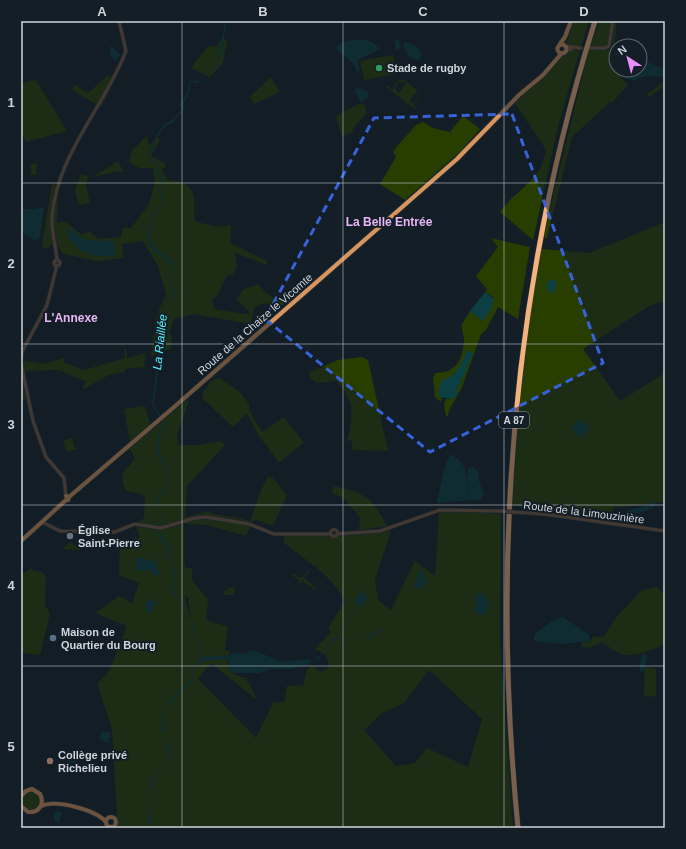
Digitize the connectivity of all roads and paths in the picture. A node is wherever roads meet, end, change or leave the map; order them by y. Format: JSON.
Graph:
{"nodes":[{"id":1,"x":119,"y":21,"type":"edge"},
{"id":2,"x":571,"y":21,"type":"edge"},
{"id":3,"x":593,"y":21,"type":"edge"},
{"id":4,"x":612,"y":21,"type":"edge"},
{"id":5,"x":564,"y":48,"type":"junction"},
{"id":6,"x":581,"y":48,"type":"dead end"},
{"id":7,"x":589,"y":48,"type":"dead end"},
{"id":8,"x":555,"y":59,"type":"junction"},
{"id":9,"x":21,"y":355,"type":"edge"},
{"id":10,"x":21,"y":361,"type":"edge"},
{"id":11,"x":67,"y":498,"type":"junction"},
{"id":12,"x":42,"y":522,"type":"junction"},
{"id":13,"x":665,"y":531,"type":"edge"},
{"id":14,"x":21,"y":540,"type":"edge"},
{"id":15,"x":22,"y":792,"type":"edge"},
{"id":16,"x":42,"y":800,"type":"junction"},
{"id":17,"x":51,"y":804,"type":"junction"},
{"id":18,"x":21,"y":806,"type":"edge"},
{"id":19,"x":41,"y":806,"type":"junction"},
{"id":20,"x":100,"y":817,"type":"junction"},
{"id":21,"x":108,"y":818,"type":"junction"},
{"id":22,"x":106,"y":822,"type":"junction"},
{"id":23,"x":114,"y":827,"type":"edge"},
{"id":24,"x":516,"y":828,"type":"edge"}],
"edges":[{"from":1,"to":9,"type":"street"},
{"from":2,"to":5,"type":"main road"},
{"from":3,"to":24,"type":"highway","number":"A 87"},
{"from":4,"to":7,"type":"street"},
{"from":5,"to":6,"type":"street"},
{"from":5,"to":8,"type":"main road","name":"Route de la Chaize le Vicomte"},
{"from":5,"to":8,"type":"main road"},
{"from":8,"to":11,"type":"main road","name":"Route de la Chaize le Vicomte"},
{"from":9,"to":10,"type":"street"},
{"from":10,"to":11,"type":"street"},
{"from":11,"to":12,"type":"main road","name":"Route de la Chaize le Vicomte"},
{"from":12,"to":13,"type":"street","name":"Route de la Limouzinière","bridge":true},
{"from":12,"to":14,"type":"main road","name":"Route de la Chaize le Vicomte"},
{"from":15,"to":16,"type":"main road"},
{"from":16,"to":17,"type":"main road"},
{"from":16,"to":19,"type":"main road"},
{"from":17,"to":19,"type":"main road"},
{"from":17,"to":20,"type":"main road"},
{"from":18,"to":19,"type":"main road"},
{"from":20,"to":21,"type":"main road"},
{"from":20,"to":22,"type":"main road"},
{"from":21,"to":22,"type":"main road"},
{"from":21,"to":23,"type":"main road"},
{"from":22,"to":23,"type":"main road"}]}
